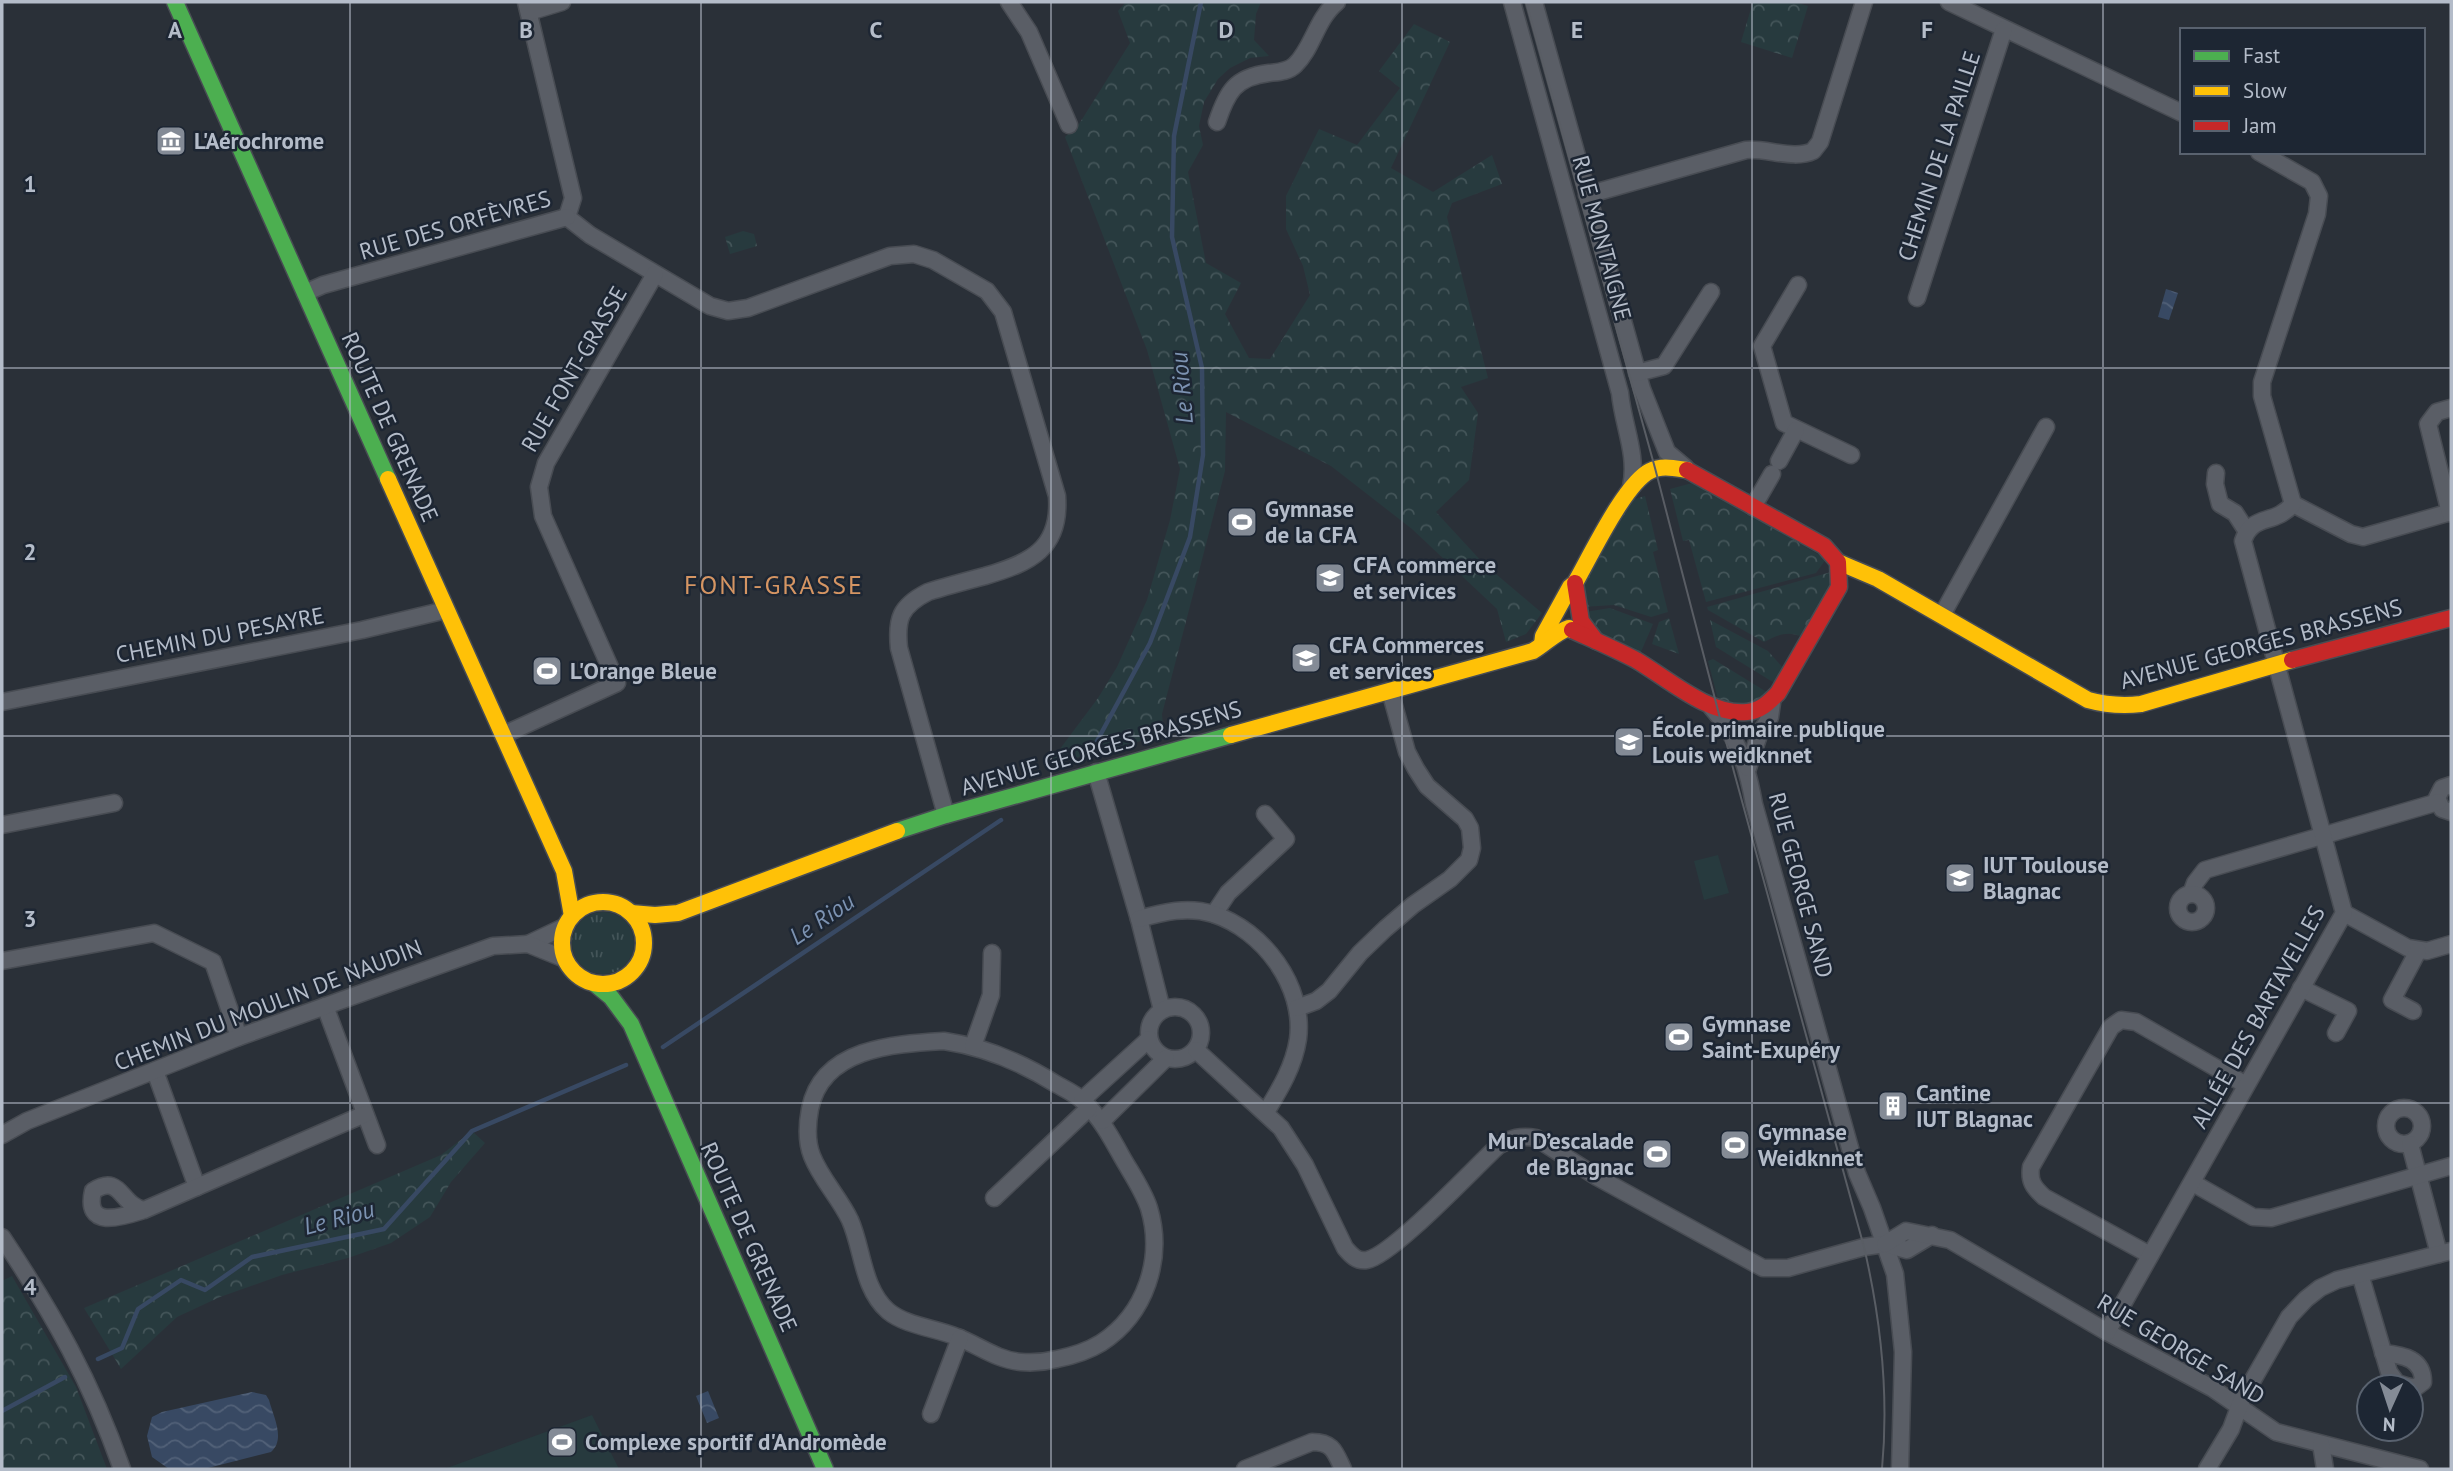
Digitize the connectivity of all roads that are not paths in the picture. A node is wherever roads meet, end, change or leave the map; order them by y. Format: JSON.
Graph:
{"nodes":[{"id":1,"x":175,"y":2,"type":"edge"},
{"id":2,"x":562,"y":2,"type":"edge"},
{"id":3,"x":1009,"y":2,"type":"edge"},
{"id":4,"x":1337,"y":2,"type":"edge"},
{"id":5,"x":1512,"y":2,"type":"edge"},
{"id":6,"x":1534,"y":2,"type":"edge"},
{"id":7,"x":1864,"y":2,"type":"edge"},
{"id":8,"x":1949,"y":2,"type":"edge"},
{"id":9,"x":528,"y":7,"type":"edge"},
{"id":10,"x":2004,"y":29,"type":"junction"},
{"id":11,"x":2180,"y":112,"type":"edge"},
{"id":12,"x":1217,"y":122,"type":"dead end"},
{"id":13,"x":1069,"y":125,"type":"dead end"},
{"id":14,"x":2263,"y":154,"type":"edge"},
{"id":15,"x":1587,"y":195,"type":"junction"},
{"id":16,"x":568,"y":217,"type":"junction"},
{"id":17,"x":655,"y":274,"type":"junction"},
{"id":18,"x":1798,"y":285,"type":"dead end"},
{"id":19,"x":1711,"y":292,"type":"dead end"},
{"id":20,"x":305,"y":293,"type":"junction"},
{"id":21,"x":1917,"y":298,"type":"dead end"},
{"id":22,"x":1637,"y":373,"type":"junction"},
{"id":23,"x":2451,"y":408,"type":"edge"},
{"id":24,"x":2046,"y":427,"type":"dead end"},
{"id":25,"x":1796,"y":430,"type":"junction"},
{"id":26,"x":1851,"y":456,"type":"dead end"},
{"id":27,"x":1691,"y":471,"type":"junction"},
{"id":28,"x":2216,"y":473,"type":"dead end"},
{"id":29,"x":1631,"y":487,"type":"junction"},
{"id":30,"x":2292,"y":504,"type":"junction"},
{"id":31,"x":1754,"y":507,"type":"junction"},
{"id":32,"x":2450,"y":513,"type":"edge"},
{"id":33,"x":2246,"y":530,"type":"junction"},
{"id":34,"x":1838,"y":562,"type":"junction"},
{"id":35,"x":1864,"y":574,"type":"junction"},
{"id":36,"x":1575,"y":583,"type":"junction"},
{"id":37,"x":1839,"y":587,"type":"junction"},
{"id":38,"x":446,"y":610,"type":"junction"},
{"id":39,"x":1942,"y":615,"type":"junction"},
{"id":40,"x":2451,"y":618,"type":"edge"},
{"id":41,"x":1545,"y":640,"type":"junction"},
{"id":42,"x":1597,"y":643,"type":"junction"},
{"id":43,"x":2277,"y":664,"type":"junction"},
{"id":44,"x":1390,"y":691,"type":"junction"},
{"id":45,"x":2,"y":702,"type":"edge"},
{"id":46,"x":1772,"y":703,"type":"junction"},
{"id":47,"x":1709,"y":705,"type":"junction"},
{"id":48,"x":503,"y":735,"type":"junction"},
{"id":49,"x":1748,"y":768,"type":"junction"},
{"id":50,"x":1096,"y":772,"type":"junction"},
{"id":51,"x":2451,"y":785,"type":"edge"},
{"id":52,"x":2438,"y":802,"type":"junction"},
{"id":53,"x":114,"y":803,"type":"dead end"},
{"id":54,"x":2451,"y":813,"type":"edge"},
{"id":55,"x":1265,"y":814,"type":"dead end"},
{"id":56,"x":946,"y":815,"type":"junction"},
{"id":57,"x":2,"y":825,"type":"edge"},
{"id":58,"x":2323,"y":834,"type":"junction"},
{"id":59,"x":564,"y":871,"type":"junction"},
{"id":60,"x":2191,"y":894,"type":"dead end"},
{"id":61,"x":604,"y":902,"type":"junction"},
{"id":62,"x":2344,"y":913,"type":"junction"},
{"id":63,"x":631,"y":914,"type":"junction"},
{"id":64,"x":678,"y":914,"type":"junction"},
{"id":65,"x":1214,"y":914,"type":"junction"},
{"id":66,"x":1139,"y":919,"type":"junction"},
{"id":67,"x":569,"y":921,"type":"junction"},
{"id":68,"x":528,"y":944,"type":"junction"},
{"id":69,"x":2451,"y":944,"type":"edge"},
{"id":70,"x":644,"y":946,"type":"junction"},
{"id":71,"x":2418,"y":951,"type":"junction"},
{"id":72,"x":992,"y":953,"type":"dead end"},
{"id":73,"x":565,"y":959,"type":"junction"},
{"id":74,"x":2,"y":961,"type":"edge"},
{"id":75,"x":630,"y":974,"type":"junction"},
{"id":76,"x":595,"y":984,"type":"junction"},
{"id":77,"x":2301,"y":988,"type":"junction"},
{"id":78,"x":325,"y":1006,"type":"junction"},
{"id":79,"x":1297,"y":1008,"type":"junction"},
{"id":80,"x":1162,"y":1010,"type":"junction"},
{"id":81,"x":2413,"y":1011,"type":"dead end"},
{"id":82,"x":631,"y":1024,"type":"junction"},
{"id":83,"x":2336,"y":1033,"type":"dead end"},
{"id":84,"x":239,"y":1037,"type":"junction"},
{"id":85,"x":1149,"y":1039,"type":"junction"},
{"id":86,"x":973,"y":1046,"type":"junction"},
{"id":87,"x":1196,"y":1050,"type":"junction"},
{"id":88,"x":1166,"y":1058,"type":"junction"},
{"id":89,"x":155,"y":1070,"type":"junction"},
{"id":90,"x":2246,"y":1085,"type":"junction"},
{"id":91,"x":1085,"y":1104,"type":"junction"},
{"id":92,"x":1266,"y":1112,"type":"junction"},
{"id":93,"x":365,"y":1114,"type":"junction"},
{"id":94,"x":27,"y":1121,"type":"junction"},
{"id":95,"x":1101,"y":1121,"type":"junction"},
{"id":96,"x":2,"y":1124,"type":"edge"},
{"id":97,"x":2,"y":1135,"type":"edge"},
{"id":98,"x":2410,"y":1144,"type":"dead end"},
{"id":99,"x":377,"y":1145,"type":"dead end"},
{"id":100,"x":2451,"y":1166,"type":"edge"},
{"id":101,"x":2419,"y":1176,"type":"junction"},
{"id":102,"x":2193,"y":1183,"type":"junction"},
{"id":103,"x":197,"y":1187,"type":"junction"},
{"id":104,"x":994,"y":1198,"type":"dead end"},
{"id":105,"x":144,"y":1210,"type":"dead end"},
{"id":106,"x":2,"y":1237,"type":"edge"},
{"id":107,"x":1885,"y":1244,"type":"junction"},
{"id":108,"x":2445,"y":1252,"type":"edge"},
{"id":109,"x":2150,"y":1255,"type":"junction"},
{"id":110,"x":2360,"y":1275,"type":"junction"},
{"id":111,"x":2107,"y":1332,"type":"junction"},
{"id":112,"x":960,"y":1338,"type":"junction"},
{"id":113,"x":2383,"y":1353,"type":"junction"},
{"id":114,"x":2391,"y":1373,"type":"edge"},
{"id":115,"x":2423,"y":1373,"type":"edge"},
{"id":116,"x":2239,"y":1408,"type":"junction"},
{"id":117,"x":931,"y":1414,"type":"dead end"},
{"id":118,"x":2321,"y":1444,"type":"junction"},
{"id":119,"x":122,"y":1469,"type":"edge"},
{"id":120,"x":825,"y":1469,"type":"edge"},
{"id":121,"x":1245,"y":1469,"type":"edge"},
{"id":122,"x":1343,"y":1469,"type":"edge"},
{"id":123,"x":1900,"y":1469,"type":"edge"},
{"id":124,"x":2207,"y":1469,"type":"edge"},
{"id":125,"x":2325,"y":1469,"type":"edge"},
{"id":126,"x":2420,"y":1469,"type":"edge"}],
"edges":[{"from":1,"to":20,"type":"street","name":"ROUTE DE GRENADE"},
{"from":2,"to":9,"type":"street"},
{"from":3,"to":13,"type":"street"},
{"from":4,"to":12,"type":"street"},
{"from":5,"to":29,"type":"street","name":"RUE MONTAIGNE"},
{"from":6,"to":15,"type":"street","name":"RUE MONTAIGNE"},
{"from":7,"to":15,"type":"street"},
{"from":8,"to":10,"type":"street","name":"CHEMIN DE LA PAILLE"},
{"from":9,"to":16,"type":"street","name":"RUE DES ORFÈVRES"},
{"from":10,"to":11,"type":"street","name":"CHEMIN DE LA PAILLE"},
{"from":10,"to":21,"type":"street","name":"CHEMIN DE LA PAILLE"},
{"from":14,"to":30,"type":"street"},
{"from":15,"to":22,"type":"street","name":"RUE MONTAIGNE"},
{"from":16,"to":17,"type":"street"},
{"from":16,"to":20,"type":"street","name":"RUE DES ORFÈVRES"},
{"from":17,"to":48,"type":"street","name":"RUE FONT-GRASSE"},
{"from":17,"to":56,"type":"street"},
{"from":18,"to":25,"type":"street"},
{"from":19,"to":22,"type":"street"},
{"from":20,"to":38,"type":"street","name":"ROUTE DE GRENADE"},
{"from":22,"to":27,"type":"street","name":"RUE MONTAIGNE"},
{"from":23,"to":32,"type":"street"},
{"from":24,"to":39,"type":"street"},
{"from":25,"to":26,"type":"street"},
{"from":25,"to":31,"type":"street"},
{"from":27,"to":29,"type":"street"},
{"from":27,"to":31,"type":"street"},
{"from":28,"to":33,"type":"street"},
{"from":29,"to":36,"type":"street"},
{"from":30,"to":32,"type":"street"},
{"from":30,"to":33,"type":"street"},
{"from":31,"to":34,"type":"street"},
{"from":33,"to":43,"type":"street","name":"ALLÉE DES BARTAVELLES"},
{"from":34,"to":35,"type":"street","name":"AVENUE GEORGES BRASSENS"},
{"from":34,"to":37,"type":"street"},
{"from":35,"to":37,"type":"street"},
{"from":35,"to":39,"type":"street","name":"AVENUE GEORGES BRASSENS"},
{"from":36,"to":41,"type":"street"},
{"from":36,"to":42,"type":"street"},
{"from":37,"to":46,"type":"street"},
{"from":38,"to":45,"type":"street","name":"CHEMIN DU PESAYRE"},
{"from":38,"to":48,"type":"street","name":"ROUTE DE GRENADE"},
{"from":39,"to":43,"type":"street","name":"AVENUE GEORGES BRASSENS"},
{"from":40,"to":43,"type":"street","name":"AVENUE GEORGES BRASSENS"},
{"from":41,"to":42,"type":"street","name":"AVENUE GEORGES BRASSENS"},
{"from":41,"to":44,"type":"street","name":"AVENUE GEORGES BRASSENS"},
{"from":42,"to":47,"type":"street"},
{"from":43,"to":58,"type":"street","name":"ALLÉE DES BARTAVELLES"},
{"from":44,"to":50,"type":"street","name":"AVENUE GEORGES BRASSENS"},
{"from":44,"to":79,"type":"street"},
{"from":46,"to":47,"type":"street"},
{"from":46,"to":49,"type":"street"},
{"from":47,"to":49,"type":"street","name":"RUE GEORGE SAND"},
{"from":48,"to":59,"type":"street","name":"ROUTE DE GRENADE"},
{"from":49,"to":107,"type":"street","name":"RUE GEORGE SAND"},
{"from":50,"to":56,"type":"street","name":"AVENUE GEORGES BRASSENS"},
{"from":50,"to":66,"type":"street"},
{"from":51,"to":52,"type":"street"},
{"from":52,"to":54,"type":"street"},
{"from":52,"to":58,"type":"street"},
{"from":53,"to":57,"type":"street"},
{"from":55,"to":65,"type":"street"},
{"from":56,"to":64,"type":"street","name":"AVENUE GEORGES BRASSENS"},
{"from":58,"to":60,"type":"street"},
{"from":58,"to":62,"type":"street","name":"ALLÉE DES BARTAVELLES"},
{"from":59,"to":61,"type":"street"},
{"from":59,"to":67,"type":"street"},
{"from":61,"to":63,"type":"street"},
{"from":61,"to":67,"type":"street"},
{"from":62,"to":71,"type":"street"},
{"from":62,"to":77,"type":"street","name":"ALLÉE DES BARTAVELLES"},
{"from":63,"to":64,"type":"street","name":"AVENUE GEORGES BRASSENS"},
{"from":63,"to":70,"type":"street"},
{"from":64,"to":70,"type":"street","name":"AVENUE GEORGES BRASSENS"},
{"from":65,"to":66,"type":"street"},
{"from":65,"to":79,"type":"street"},
{"from":66,"to":80,"type":"street"},
{"from":67,"to":68,"type":"street","name":"CHEMIN DU MOULIN DE NAUDIN"},
{"from":67,"to":73,"type":"street"},
{"from":68,"to":73,"type":"street","name":"CHEMIN DU MOULIN DE NAUDIN"},
{"from":68,"to":78,"type":"street","name":"CHEMIN DU MOULIN DE NAUDIN"},
{"from":69,"to":71,"type":"street"},
{"from":70,"to":75,"type":"street"},
{"from":71,"to":81,"type":"street"},
{"from":72,"to":86,"type":"street"},
{"from":73,"to":76,"type":"street"},
{"from":74,"to":84,"type":"street"},
{"from":75,"to":76,"type":"street"},
{"from":75,"to":82,"type":"street"},
{"from":76,"to":82,"type":"street"},
{"from":77,"to":83,"type":"street"},
{"from":77,"to":90,"type":"street","name":"ALLÉE DES BARTAVELLES"},
{"from":78,"to":84,"type":"street","name":"CHEMIN DU MOULIN DE NAUDIN"},
{"from":78,"to":93,"type":"street"},
{"from":79,"to":92,"type":"street"},
{"from":80,"to":85,"type":"street"},
{"from":80,"to":87,"type":"street"},
{"from":82,"to":120,"type":"street","name":"ROUTE DE GRENADE"},
{"from":84,"to":89,"type":"street","name":"CHEMIN DU MOULIN DE NAUDIN"},
{"from":85,"to":88,"type":"street"},
{"from":85,"to":91,"type":"street"},
{"from":86,"to":91,"type":"street"},
{"from":86,"to":112,"type":"street"},
{"from":87,"to":88,"type":"street"},
{"from":87,"to":92,"type":"street"},
{"from":88,"to":95,"type":"street"},
{"from":89,"to":94,"type":"street","name":"CHEMIN DU MOULIN DE NAUDIN"},
{"from":89,"to":103,"type":"street"},
{"from":90,"to":102,"type":"street","name":"ALLÉE DES BARTAVELLES"},
{"from":90,"to":109,"type":"street"},
{"from":91,"to":95,"type":"street"},
{"from":91,"to":104,"type":"street"},
{"from":92,"to":107,"type":"street"},
{"from":93,"to":99,"type":"street"},
{"from":93,"to":103,"type":"street"},
{"from":94,"to":96,"type":"street","name":"CHEMIN DU MOULIN DE NAUDIN"},
{"from":94,"to":97,"type":"street","name":"CHEMIN DU MOULIN DE NAUDIN"},
{"from":95,"to":112,"type":"street"},
{"from":98,"to":101,"type":"street"},
{"from":100,"to":101,"type":"street"},
{"from":101,"to":102,"type":"street"},
{"from":101,"to":108,"type":"street"},
{"from":102,"to":109,"type":"street","name":"ALLÉE DES BARTAVELLES"},
{"from":103,"to":105,"type":"street"},
{"from":106,"to":119,"type":"street"},
{"from":107,"to":111,"type":"street","name":"RUE GEORGE SAND"},
{"from":107,"to":123,"type":"street"},
{"from":108,"to":110,"type":"street"},
{"from":109,"to":111,"type":"street","name":"ALLÉE DES BARTAVELLES"},
{"from":110,"to":113,"type":"street"},
{"from":110,"to":116,"type":"street"},
{"from":111,"to":116,"type":"street","name":"RUE GEORGE SAND"},
{"from":112,"to":117,"type":"street"},
{"from":113,"to":114,"type":"street"},
{"from":113,"to":115,"type":"street"},
{"from":116,"to":118,"type":"street","name":"RUE GEORGE SAND"},
{"from":116,"to":124,"type":"street"},
{"from":118,"to":125,"type":"street"},
{"from":118,"to":126,"type":"street","name":"RUE GEORGE SAND"},
{"from":121,"to":122,"type":"street"}]}
